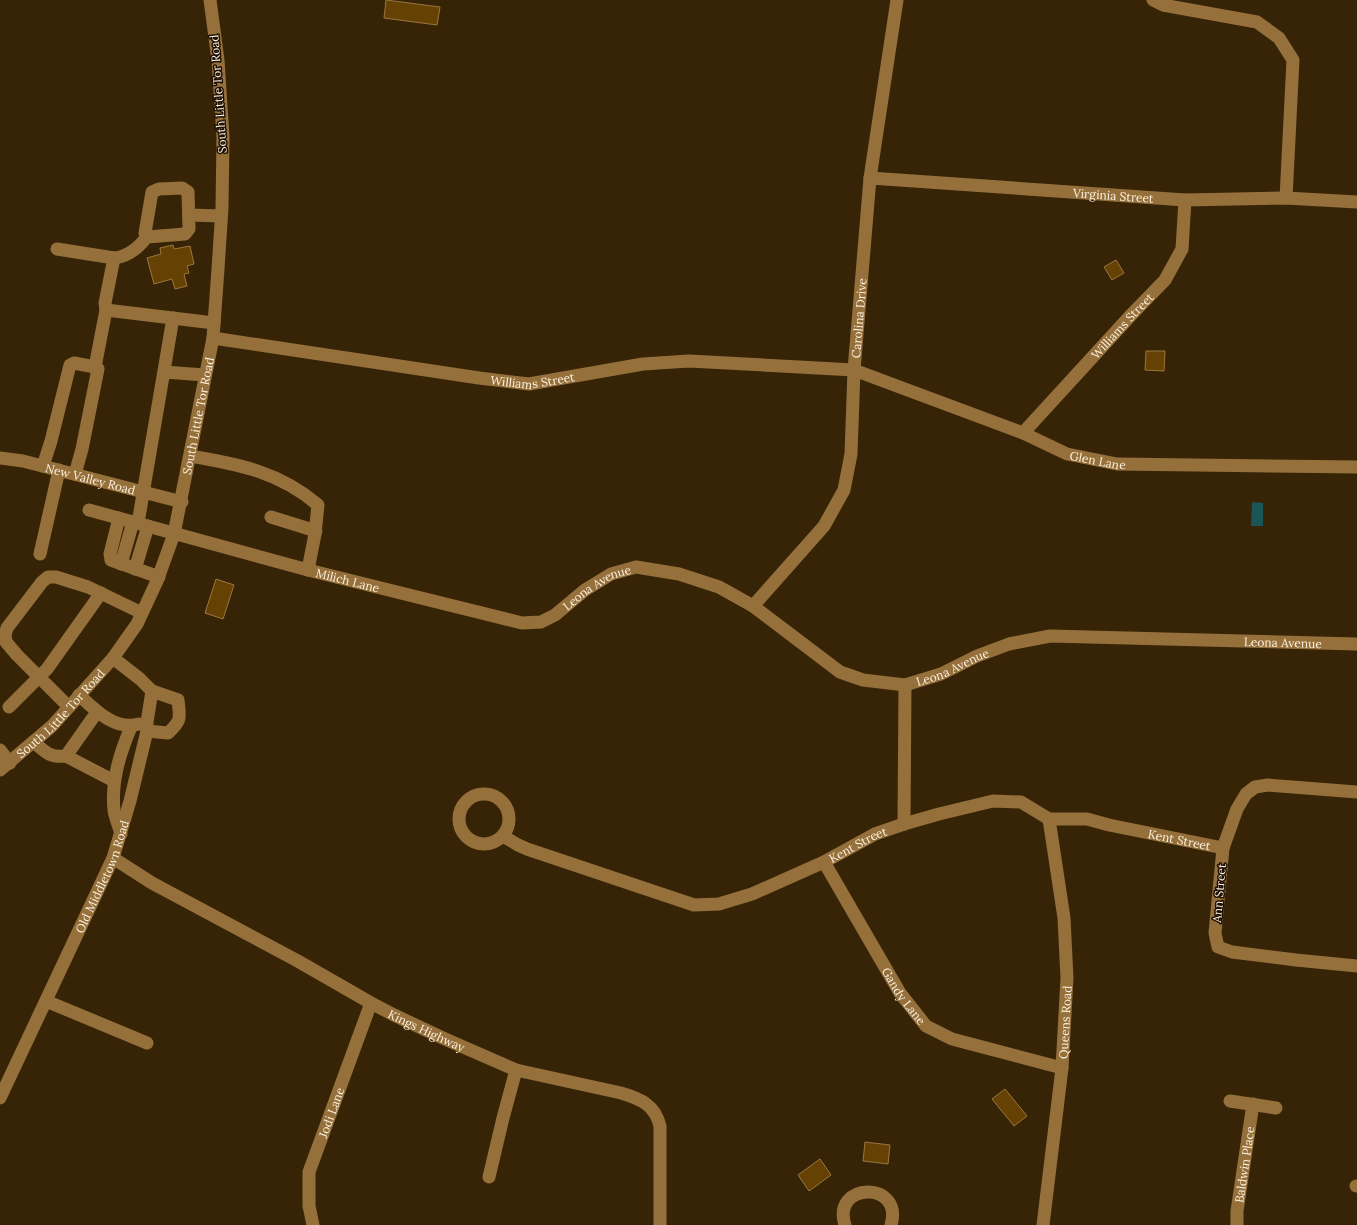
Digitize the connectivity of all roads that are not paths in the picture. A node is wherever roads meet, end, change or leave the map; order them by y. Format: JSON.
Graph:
{"nodes":[{"id":1,"x":210,"y":0,"type":"edge"},
{"id":2,"x":897,"y":0,"type":"edge"},
{"id":3,"x":1153,"y":0,"type":"edge"},
{"id":4,"x":870,"y":178,"type":"junction"},
{"id":5,"x":1286,"y":198,"type":"junction"},
{"id":6,"x":1185,"y":200,"type":"junction"},
{"id":7,"x":1357,"y":202,"type":"edge"},
{"id":8,"x":189,"y":215,"type":"junction"},
{"id":9,"x":221,"y":216,"type":"junction"},
{"id":10,"x":147,"y":237,"type":"junction"},
{"id":11,"x":57,"y":249,"type":"dead end"},
{"id":12,"x":114,"y":258,"type":"junction"},
{"id":13,"x":106,"y":310,"type":"junction"},
{"id":14,"x":173,"y":318,"type":"junction"},
{"id":15,"x":214,"y":323,"type":"junction"},
{"id":16,"x":213,"y":338,"type":"junction"},
{"id":17,"x":95,"y":367,"type":"junction"},
{"id":18,"x":854,"y":370,"type":"junction"},
{"id":19,"x":164,"y":372,"type":"junction"},
{"id":20,"x":205,"y":375,"type":"junction"},
{"id":21,"x":1022,"y":433,"type":"junction"},
{"id":22,"x":190,"y":456,"type":"junction"},
{"id":23,"x":0,"y":458,"type":"edge"},
{"id":24,"x":43,"y":466,"type":"junction"},
{"id":25,"x":1357,"y":467,"type":"edge"},
{"id":26,"x":59,"y":470,"type":"junction"},
{"id":27,"x":76,"y":474,"type":"junction"},
{"id":28,"x":144,"y":492,"type":"junction"},
{"id":29,"x":182,"y":502,"type":"junction"},
{"id":30,"x":89,"y":510,"type":"dead end"},
{"id":31,"x":271,"y":517,"type":"dead end"},
{"id":32,"x":119,"y":518,"type":"junction"},
{"id":33,"x":140,"y":524,"type":"junction"},
{"id":34,"x":316,"y":531,"type":"junction"},
{"id":35,"x":174,"y":534,"type":"junction"},
{"id":36,"x":40,"y":554,"type":"dead end"},
{"id":37,"x":121,"y":564,"type":"junction"},
{"id":38,"x":135,"y":569,"type":"junction"},
{"id":39,"x":308,"y":570,"type":"junction"},
{"id":40,"x":159,"y":577,"type":"junction"},
{"id":41,"x":101,"y":593,"type":"junction"},
{"id":42,"x":754,"y":606,"type":"junction"},
{"id":43,"x":142,"y":613,"type":"junction"},
{"id":44,"x":522,"y":623,"type":"joint"},
{"id":45,"x":1357,"y":644,"type":"edge"},
{"id":46,"x":112,"y":658,"type":"junction"},
{"id":47,"x":39,"y":677,"type":"junction"},
{"id":48,"x":905,"y":685,"type":"junction"},
{"id":49,"x":152,"y":691,"type":"junction"},
{"id":50,"x":80,"y":695,"type":"junction"},
{"id":51,"x":69,"y":706,"type":"junction"},
{"id":52,"x":9,"y":707,"type":"dead end"},
{"id":53,"x":97,"y":712,"type":"junction"},
{"id":54,"x":131,"y":727,"type":"junction"},
{"id":55,"x":147,"y":727,"type":"junction"},
{"id":56,"x":34,"y":742,"type":"junction"},
{"id":57,"x":0,"y":750,"type":"edge"},
{"id":58,"x":66,"y":756,"type":"junction"},
{"id":59,"x":5,"y":766,"type":"edge"},
{"id":60,"x":114,"y":781,"type":"junction"},
{"id":61,"x":1357,"y":792,"type":"edge"},
{"id":62,"x":1049,"y":819,"type":"junction"},
{"id":63,"x":904,"y":824,"type":"junction"},
{"id":64,"x":121,"y":834,"type":"junction"},
{"id":65,"x":503,"y":836,"type":"dead end"},
{"id":66,"x":1223,"y":848,"type":"junction"},
{"id":67,"x":113,"y":858,"type":"junction"},
{"id":68,"x":824,"y":862,"type":"junction"},
{"id":69,"x":1357,"y":966,"type":"edge"},
{"id":70,"x":46,"y":1000,"type":"junction"},
{"id":71,"x":371,"y":1003,"type":"junction"},
{"id":72,"x":147,"y":1043,"type":"dead end"},
{"id":73,"x":1062,"y":1068,"type":"junction"},
{"id":74,"x":516,"y":1070,"type":"junction"},
{"id":75,"x":0,"y":1098,"type":"edge"},
{"id":76,"x":1230,"y":1101,"type":"dead end"},
{"id":77,"x":1253,"y":1104,"type":"junction"},
{"id":78,"x":1276,"y":1108,"type":"dead end"},
{"id":79,"x":489,"y":1177,"type":"dead end"},
{"id":80,"x":313,"y":1225,"type":"edge"},
{"id":81,"x":660,"y":1225,"type":"edge"},
{"id":82,"x":845,"y":1225,"type":"edge"},
{"id":83,"x":891,"y":1225,"type":"edge"},
{"id":84,"x":1043,"y":1225,"type":"edge"},
{"id":85,"x":1237,"y":1225,"type":"edge"}],
"edges":[{"from":1,"to":9,"type":"street","name":"South Little Tor Road"},
{"from":2,"to":4,"type":"street","name":"Carolina Drive"},
{"from":3,"to":5,"type":"street"},
{"from":4,"to":6,"type":"street","name":"Virginia Street"},
{"from":4,"to":18,"type":"street","name":"Carolina Drive"},
{"from":5,"to":6,"type":"street","name":"Virginia Street"},
{"from":5,"to":7,"type":"street","name":"Virginia Street"},
{"from":6,"to":21,"type":"street","name":"Williams Street"},
{"from":8,"to":9,"type":"street"},
{"from":8,"to":10,"type":"street"},
{"from":8,"to":10,"type":"street"},
{"from":9,"to":15,"type":"street","name":"South Little Tor Road"},
{"from":10,"to":12,"type":"street"},
{"from":11,"to":12,"type":"street"},
{"from":12,"to":13,"type":"street"},
{"from":13,"to":14,"type":"street"},
{"from":13,"to":17,"type":"street"},
{"from":14,"to":15,"type":"street"},
{"from":14,"to":19,"type":"street"},
{"from":15,"to":16,"type":"street","name":"South Little Tor Road"},
{"from":16,"to":18,"type":"street","name":"Williams Street"},
{"from":16,"to":20,"type":"street","name":"South Little Tor Road"},
{"from":17,"to":24,"type":"street"},
{"from":17,"to":27,"type":"street"},
{"from":18,"to":21,"type":"street","name":"Glen Lane"},
{"from":18,"to":42,"type":"street","name":"Carolina Drive"},
{"from":19,"to":20,"type":"street"},
{"from":19,"to":28,"type":"street"},
{"from":20,"to":22,"type":"street","name":"South Little Tor Road"},
{"from":21,"to":25,"type":"street","name":"Glen Lane"},
{"from":22,"to":29,"type":"street","name":"South Little Tor Road"},
{"from":22,"to":34,"type":"street"},
{"from":23,"to":24,"type":"street","name":"New Valley Road"},
{"from":24,"to":26,"type":"street","name":"New Valley Road"},
{"from":26,"to":27,"type":"street","name":"New Valley Road"},
{"from":26,"to":36,"type":"street"},
{"from":27,"to":28,"type":"street","name":"New Valley Road"},
{"from":28,"to":29,"type":"street","name":"New Valley Road"},
{"from":28,"to":33,"type":"street"},
{"from":29,"to":35,"type":"street","name":"South Little Tor Road"},
{"from":30,"to":32,"type":"street","name":"Milich Lane"},
{"from":31,"to":34,"type":"street"},
{"from":32,"to":33,"type":"street","name":"Milich Lane"},
{"from":32,"to":37,"type":"street"},
{"from":33,"to":35,"type":"street","name":"Milich Lane"},
{"from":33,"to":37,"type":"street"},
{"from":33,"to":38,"type":"street"},
{"from":34,"to":39,"type":"street"},
{"from":35,"to":39,"type":"street","name":"Milich Lane"},
{"from":35,"to":40,"type":"street","name":"South Little Tor Road"},
{"from":37,"to":38,"type":"street"},
{"from":38,"to":40,"type":"street"},
{"from":39,"to":44,"type":"street","name":"Milich Lane"},
{"from":40,"to":43,"type":"street","name":"South Little Tor Road"},
{"from":41,"to":43,"type":"street"},
{"from":41,"to":47,"type":"street"},
{"from":41,"to":47,"type":"street"},
{"from":42,"to":44,"type":"street","name":"Leona Avenue"},
{"from":42,"to":48,"type":"street","name":"Leona Avenue"},
{"from":43,"to":46,"type":"street","name":"South Little Tor Road"},
{"from":45,"to":48,"type":"street","name":"Leona Avenue"},
{"from":46,"to":49,"type":"street"},
{"from":46,"to":50,"type":"street","name":"South Little Tor Road"},
{"from":47,"to":51,"type":"street"},
{"from":47,"to":52,"type":"street"},
{"from":48,"to":63,"type":"street"},
{"from":49,"to":55,"type":"street","name":"Old Middletown Road"},
{"from":49,"to":55,"type":"street"},
{"from":50,"to":51,"type":"street","name":"South Little Tor Road"},
{"from":50,"to":53,"type":"street"},
{"from":51,"to":56,"type":"street","name":"South Little Tor Road"},
{"from":53,"to":54,"type":"street"},
{"from":53,"to":58,"type":"street"},
{"from":54,"to":55,"type":"street"},
{"from":54,"to":60,"type":"street"},
{"from":55,"to":64,"type":"street","name":"Old Middletown Road"},
{"from":56,"to":58,"type":"street"},
{"from":56,"to":59,"type":"street","name":"South Little Tor Road"},
{"from":57,"to":59,"type":"street"},
{"from":58,"to":60,"type":"street"},
{"from":60,"to":64,"type":"street"},
{"from":61,"to":66,"type":"street","name":"Ann Street"},
{"from":62,"to":63,"type":"street","name":"Kent Street"},
{"from":62,"to":66,"type":"street","name":"Kent Street"},
{"from":62,"to":73,"type":"street","name":"Queens Road"},
{"from":63,"to":68,"type":"street","name":"Kent Street"},
{"from":64,"to":67,"type":"street","name":"Old Middletown Road"},
{"from":65,"to":68,"type":"street","name":"Kent Street"},
{"from":66,"to":69,"type":"street","name":"Ann Street"},
{"from":67,"to":70,"type":"street","name":"Old Middletown Road"},
{"from":67,"to":71,"type":"street","name":"Kings Highway"},
{"from":68,"to":73,"type":"street","name":"Gandy Lane"},
{"from":70,"to":72,"type":"street"},
{"from":70,"to":75,"type":"street","name":"Old Middletown Road"},
{"from":71,"to":74,"type":"street","name":"Kings Highway"},
{"from":71,"to":80,"type":"street","name":"Jodi Lane"},
{"from":73,"to":84,"type":"street","name":"Queens Road"},
{"from":74,"to":79,"type":"street"},
{"from":74,"to":81,"type":"street","name":"Kings Highway"},
{"from":76,"to":77,"type":"street"},
{"from":77,"to":78,"type":"street"},
{"from":77,"to":85,"type":"street","name":"Baldwin Place"},
{"from":82,"to":83,"type":"street"}]}
